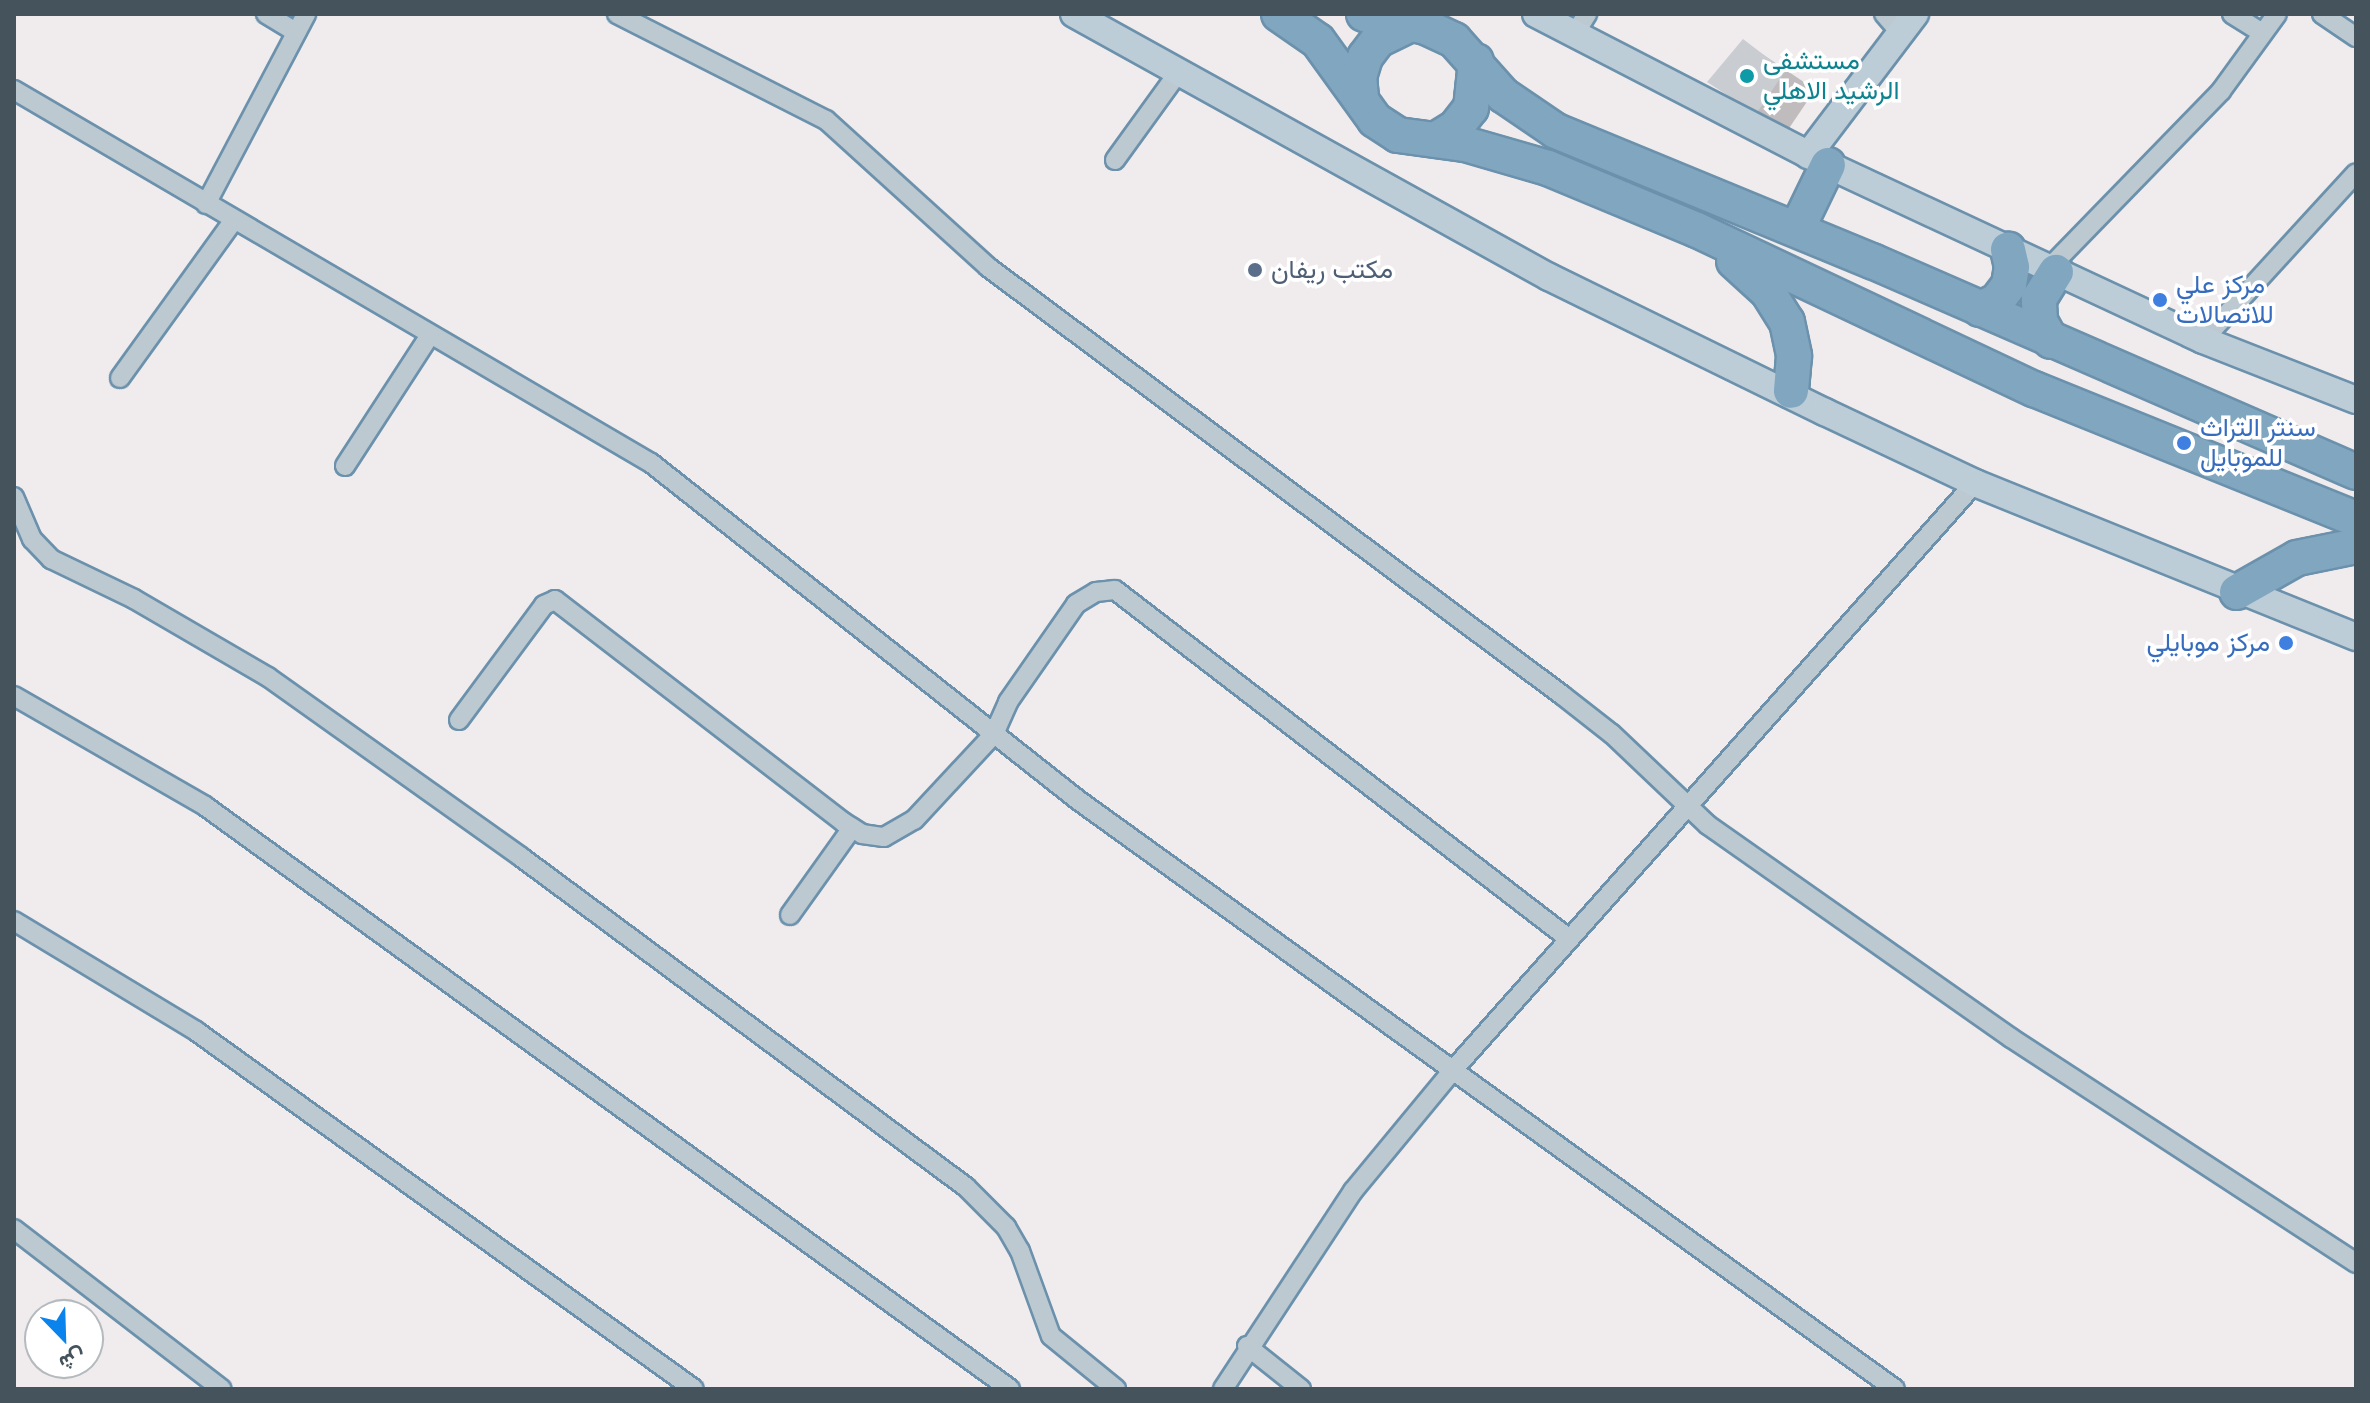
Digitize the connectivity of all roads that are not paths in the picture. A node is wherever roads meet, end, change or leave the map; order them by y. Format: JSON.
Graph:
{"nodes":[{"id":1,"x":266,"y":14,"type":"edge"},
{"id":2,"x":306,"y":14,"type":"edge"},
{"id":3,"x":617,"y":14,"type":"edge"},
{"id":4,"x":1074,"y":14,"type":"edge"},
{"id":5,"x":1279,"y":14,"type":"edge"},
{"id":6,"x":1364,"y":14,"type":"edge"},
{"id":7,"x":1536,"y":14,"type":"edge"},
{"id":8,"x":2232,"y":14,"type":"edge"},
{"id":9,"x":2277,"y":14,"type":"edge"},
{"id":10,"x":2322,"y":14,"type":"edge"},
{"id":11,"x":1899,"y":19,"type":"edge"},
{"id":12,"x":1411,"y":24,"type":"junction"},
{"id":13,"x":1581,"y":24,"type":"edge"},
{"id":14,"x":296,"y":32,"type":"junction"},
{"id":15,"x":2262,"y":33,"type":"junction"},
{"id":16,"x":2356,"y":37,"type":"edge"},
{"id":17,"x":1476,"y":61,"type":"junction"},
{"id":18,"x":1178,"y":73,"type":"junction"},
{"id":19,"x":16,"y":95,"type":"edge"},
{"id":20,"x":1361,"y":98,"type":"junction"},
{"id":21,"x":1437,"y":139,"type":"junction"},
{"id":22,"x":1115,"y":160,"type":"dead end"},
{"id":23,"x":1818,"y":160,"type":"junction"},
{"id":24,"x":2356,"y":173,"type":"edge"},
{"id":25,"x":206,"y":204,"type":"junction"},
{"id":26,"x":234,"y":220,"type":"junction"},
{"id":27,"x":1797,"y":229,"type":"junction"},
{"id":28,"x":1697,"y":230,"type":"junction"},
{"id":29,"x":2008,"y":249,"type":"junction"},
{"id":30,"x":2053,"y":270,"type":"junction"},
{"id":31,"x":1980,"y":309,"type":"junction"},
{"id":32,"x":430,"y":335,"type":"junction"},
{"id":33,"x":2203,"y":340,"type":"junction"},
{"id":34,"x":2051,"y":341,"type":"junction"},
{"id":35,"x":120,"y":378,"type":"dead end"},
{"id":36,"x":1791,"y":391,"type":"junction"},
{"id":37,"x":2356,"y":400,"type":"edge"},
{"id":38,"x":345,"y":466,"type":"dead end"},
{"id":39,"x":2356,"y":472,"type":"edge"},
{"id":40,"x":1975,"y":483,"type":"junction"},
{"id":41,"x":14,"y":497,"type":"edge"},
{"id":42,"x":2356,"y":519,"type":"edge"},
{"id":43,"x":2356,"y":546,"type":"edge"},
{"id":44,"x":2237,"y":592,"type":"junction"},
{"id":45,"x":2356,"y":637,"type":"edge"},
{"id":46,"x":14,"y":696,"type":"edge"},
{"id":47,"x":459,"y":720,"type":"dead end"},
{"id":48,"x":994,"y":734,"type":"junction"},
{"id":49,"x":1686,"y":807,"type":"junction"},
{"id":50,"x":852,"y":828,"type":"junction"},
{"id":51,"x":790,"y":915,"type":"dead end"},
{"id":52,"x":14,"y":921,"type":"edge"},
{"id":53,"x":1568,"y":938,"type":"junction"},
{"id":54,"x":1454,"y":1069,"type":"junction"},
{"id":55,"x":14,"y":1229,"type":"edge"},
{"id":56,"x":2356,"y":1263,"type":"edge"},
{"id":57,"x":1247,"y":1346,"type":"junction"},
{"id":58,"x":1228,"y":1387,"type":"edge"},
{"id":59,"x":222,"y":1389,"type":"edge"},
{"id":60,"x":694,"y":1389,"type":"edge"},
{"id":61,"x":1010,"y":1389,"type":"edge"},
{"id":62,"x":1116,"y":1389,"type":"edge"},
{"id":63,"x":1301,"y":1389,"type":"edge"},
{"id":64,"x":1895,"y":1389,"type":"edge"}],
"edges":[{"from":1,"to":14,"type":"street"},
{"from":2,"to":14,"type":"street"},
{"from":3,"to":49,"type":"street"},
{"from":4,"to":18,"type":"main road"},
{"from":5,"to":20,"type":"highway"},
{"from":6,"to":12,"type":"highway"},
{"from":7,"to":13,"type":"main road"},
{"from":8,"to":15,"type":"street"},
{"from":9,"to":15,"type":"street"},
{"from":10,"to":16,"type":"street"},
{"from":11,"to":23,"type":"main road"},
{"from":12,"to":17,"type":"highway"},
{"from":12,"to":20,"type":"highway"},
{"from":13,"to":23,"type":"main road"},
{"from":14,"to":25,"type":"street"},
{"from":15,"to":30,"type":"street"},
{"from":17,"to":21,"type":"highway"},
{"from":17,"to":27,"type":"highway"},
{"from":18,"to":22,"type":"street"},
{"from":18,"to":36,"type":"main road"},
{"from":19,"to":25,"type":"street"},
{"from":20,"to":21,"type":"highway"},
{"from":21,"to":28,"type":"highway"},
{"from":23,"to":27,"type":"highway"},
{"from":23,"to":29,"type":"main road"},
{"from":24,"to":33,"type":"street"},
{"from":25,"to":26,"type":"street"},
{"from":26,"to":32,"type":"street"},
{"from":26,"to":35,"type":"street"},
{"from":27,"to":31,"type":"highway"},
{"from":28,"to":36,"type":"highway"},
{"from":28,"to":42,"type":"highway"},
{"from":29,"to":30,"type":"main road"},
{"from":29,"to":31,"type":"highway"},
{"from":30,"to":33,"type":"main road"},
{"from":30,"to":34,"type":"highway"},
{"from":31,"to":34,"type":"highway"},
{"from":32,"to":38,"type":"street"},
{"from":32,"to":48,"type":"street"},
{"from":33,"to":37,"type":"main road"},
{"from":34,"to":39,"type":"highway"},
{"from":36,"to":40,"type":"main road"},
{"from":40,"to":44,"type":"main road"},
{"from":40,"to":49,"type":"street"},
{"from":41,"to":62,"type":"street"},
{"from":43,"to":44,"type":"highway"},
{"from":44,"to":45,"type":"main road"},
{"from":46,"to":61,"type":"street"},
{"from":47,"to":50,"type":"street"},
{"from":48,"to":50,"type":"street"},
{"from":48,"to":53,"type":"street"},
{"from":48,"to":54,"type":"street"},
{"from":49,"to":53,"type":"street"},
{"from":49,"to":56,"type":"street"},
{"from":50,"to":51,"type":"street"},
{"from":52,"to":60,"type":"street"},
{"from":53,"to":54,"type":"street"},
{"from":54,"to":57,"type":"street"},
{"from":54,"to":64,"type":"street"},
{"from":55,"to":59,"type":"street"},
{"from":57,"to":58,"type":"street"},
{"from":57,"to":63,"type":"street"}]}
